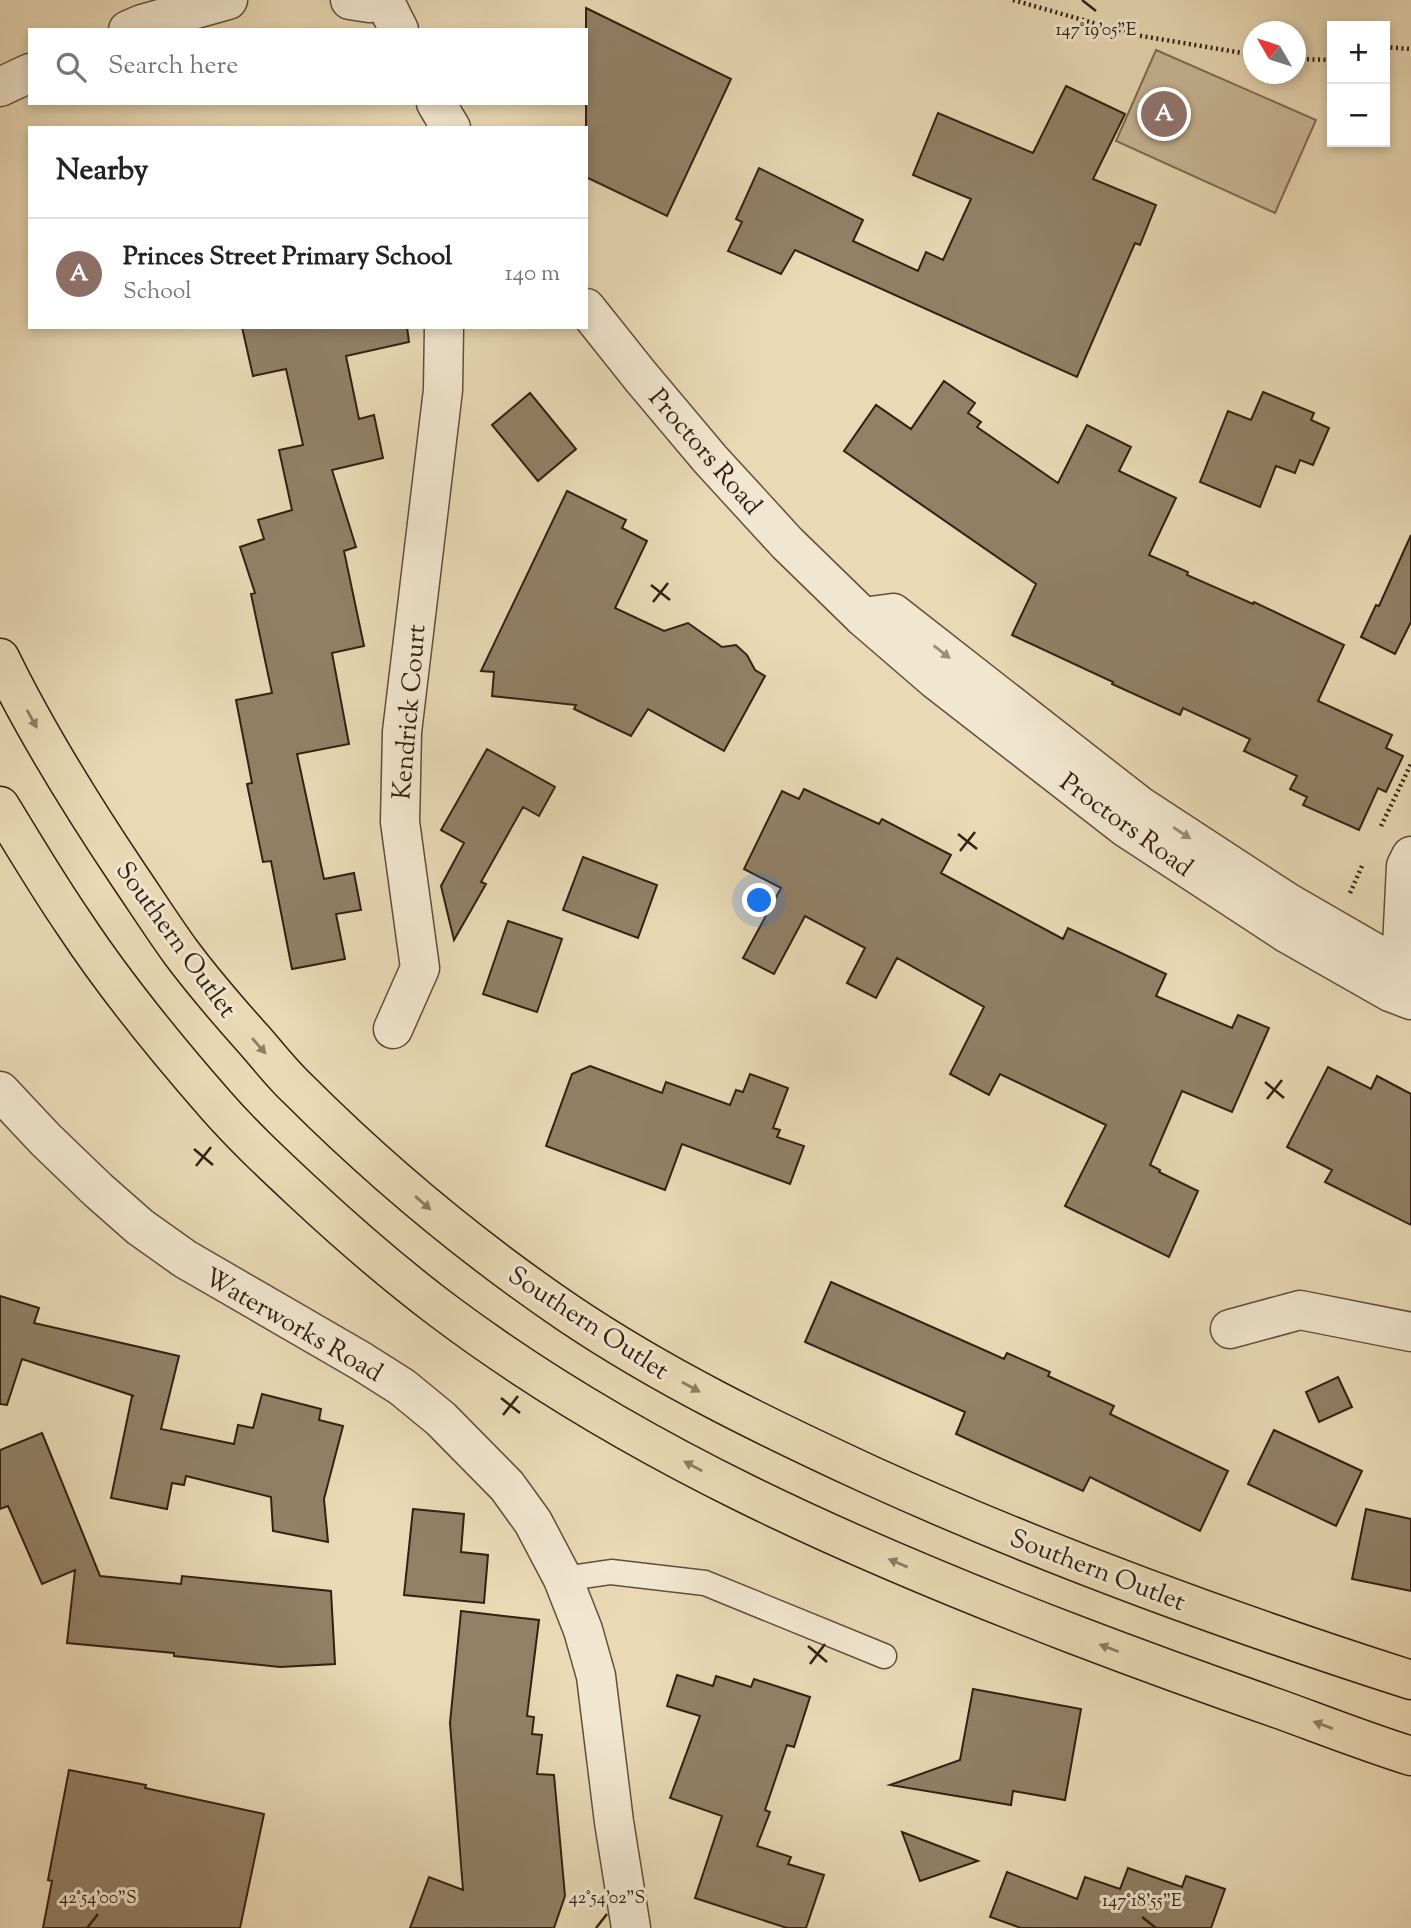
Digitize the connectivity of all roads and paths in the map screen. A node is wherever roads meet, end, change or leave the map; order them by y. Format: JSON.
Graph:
{"nodes":[{"id":1,"x":228,"y":0,"type":"edge"},
{"id":2,"x":350,"y":0,"type":"edge"},
{"id":3,"x":382,"y":0,"type":"edge"},
{"id":4,"x":1013,"y":0,"type":"edge"},
{"id":5,"x":135,"y":28,"type":"edge"},
{"id":6,"x":398,"y":28,"type":"edge"},
{"id":7,"x":1390,"y":47,"type":"edge"},
{"id":8,"x":1411,"y":49,"type":"edge"},
{"id":9,"x":1243,"y":53,"type":"edge"},
{"id":10,"x":1306,"y":59,"type":"edge"},
{"id":11,"x":1327,"y":60,"type":"edge"},
{"id":12,"x":28,"y":74,"type":"edge"},
{"id":13,"x":0,"y":87,"type":"edge"},
{"id":14,"x":588,"y":311,"type":"edge"},
{"id":15,"x":444,"y":329,"type":"edge"},
{"id":16,"x":458,"y":329,"type":"edge"},
{"id":17,"x":443,"y":390,"type":"junction"},
{"id":18,"x":0,"y":659,"type":"edge"},
{"id":19,"x":0,"y":806,"type":"edge"},
{"id":20,"x":1411,"y":856,"type":"edge"},
{"id":21,"x":1403,"y":979,"type":"edge"},
{"id":22,"x":393,"y":1029,"type":"dead end"},
{"id":23,"x":0,"y":1091,"type":"edge"},
{"id":24,"x":1230,"y":1329,"type":"dead end"},
{"id":25,"x":1411,"y":1332,"type":"edge"},
{"id":26,"x":564,"y":1578,"type":"junction"},
{"id":27,"x":884,"y":1656,"type":"dead end"},
{"id":28,"x":1411,"y":1679,"type":"edge"},
{"id":29,"x":1411,"y":1756,"type":"edge"},
{"id":30,"x":631,"y":1928,"type":"edge"}],
"edges":[{"from":1,"to":5,"type":"street"},
{"from":2,"to":3,"type":"street"},
{"from":3,"to":6,"type":"street"},
{"from":4,"to":9,"type":"path"},
{"from":7,"to":8,"type":"path"},
{"from":10,"to":11,"type":"path"},
{"from":12,"to":13,"type":"street"},
{"from":14,"to":21,"type":"street","name":"Proctors Road"},
{"from":15,"to":17,"type":"street","name":"Kendrick Court"},
{"from":16,"to":17,"type":"street","name":"Kendrick Court"},
{"from":17,"to":22,"type":"street","name":"Kendrick Court"},
{"from":18,"to":28,"type":"highway","name":"Southern Outlet","one_way":true},
{"from":29,"to":19,"type":"highway","one_way":true},
{"from":20,"to":21,"type":"street"},
{"from":23,"to":26,"type":"street","name":"Waterworks Road"},
{"from":24,"to":25,"type":"street"},
{"from":26,"to":27,"type":"lane"},
{"from":26,"to":30,"type":"street","name":"Waterworks Road"}]}
